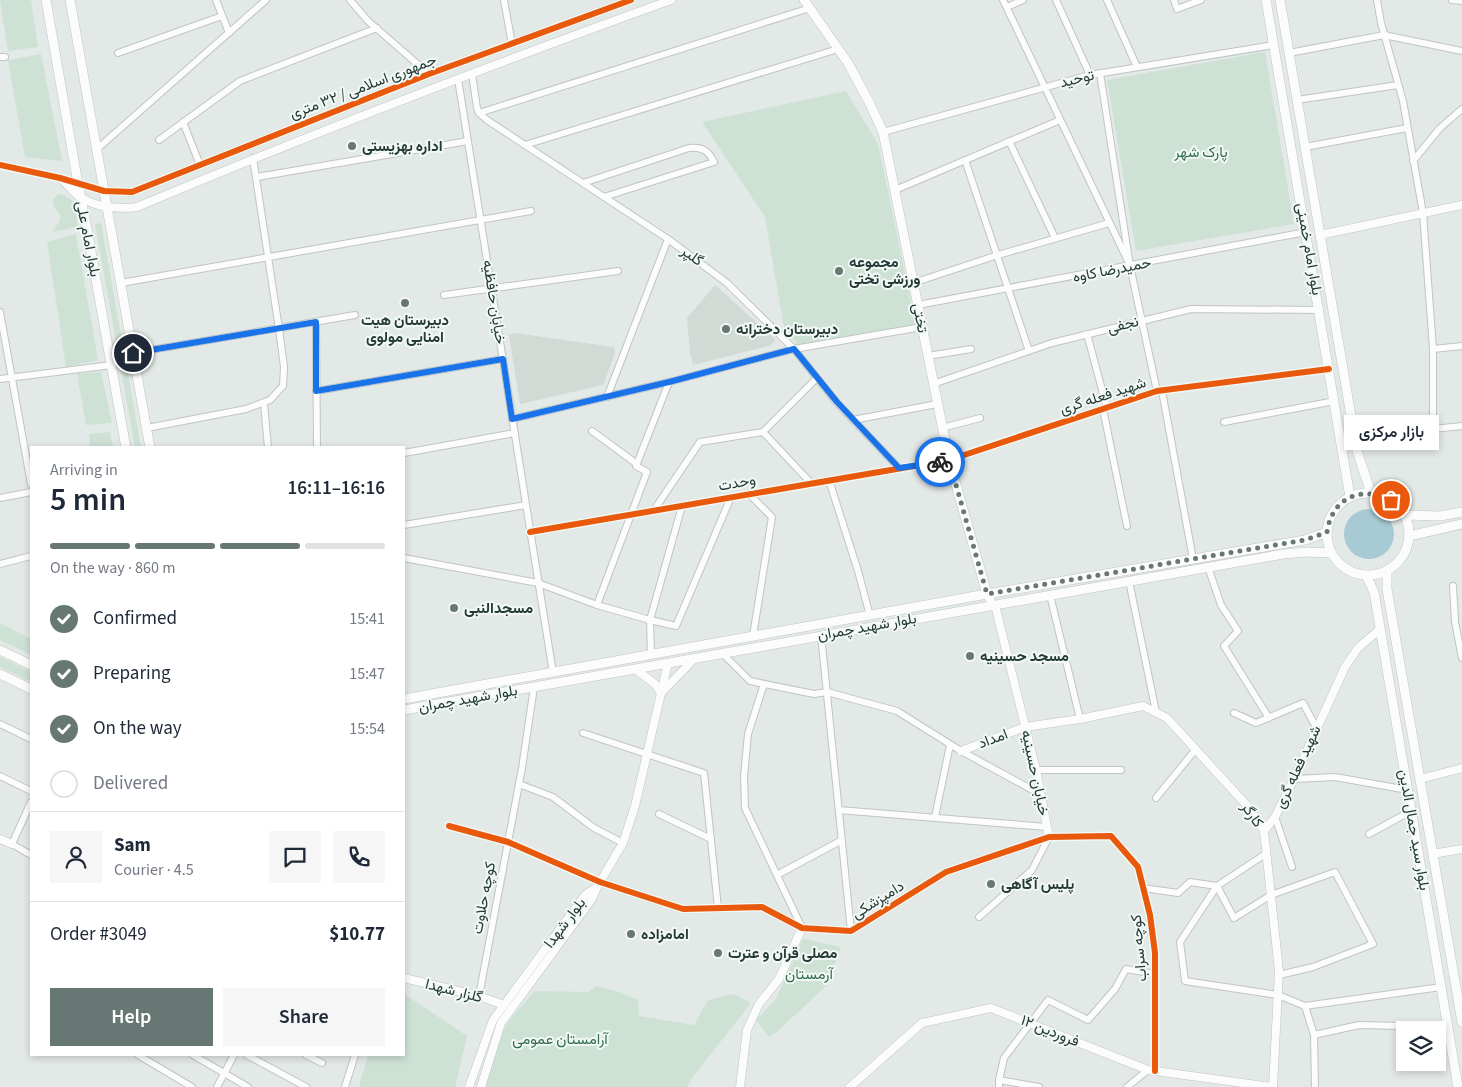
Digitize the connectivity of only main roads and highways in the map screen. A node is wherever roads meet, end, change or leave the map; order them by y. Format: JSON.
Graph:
{"nodes":[{"id":1,"x":46,"y":0,"type":"edge"},
{"id":2,"x":70,"y":0,"type":"edge"},
{"id":3,"x":804,"y":0,"type":"edge"},
{"id":4,"x":1266,"y":0,"type":"edge"},
{"id":5,"x":1280,"y":0,"type":"edge"},
{"id":6,"x":1346,"y":384,"type":"junction"},
{"id":7,"x":1332,"y":387,"type":"junction"},
{"id":8,"x":126,"y":446,"type":"edge"},
{"id":9,"x":150,"y":446,"type":"edge"},
{"id":10,"x":1371,"y":493,"type":"junction"},
{"id":11,"x":1350,"y":497,"type":"junction"},
{"id":12,"x":1462,"y":512,"type":"edge"},
{"id":13,"x":1405,"y":515,"type":"junction"},
{"id":14,"x":1462,"y":524,"type":"edge"},
{"id":15,"x":1327,"y":532,"type":"junction"},
{"id":16,"x":1409,"y":536,"type":"junction"},
{"id":17,"x":1331,"y":553,"type":"junction"},
{"id":18,"x":1387,"y":571,"type":"junction"},
{"id":19,"x":1366,"y":575,"type":"junction"},
{"id":20,"x":987,"y":594,"type":"junction"},
{"id":21,"x":995,"y":605,"type":"junction"},
{"id":22,"x":820,"y":624,"type":"junction"},
{"id":23,"x":821,"y":635,"type":"junction"},
{"id":24,"x":0,"y":650,"type":"edge"},
{"id":25,"x":30,"y":665,"type":"edge"},
{"id":26,"x":0,"y":674,"type":"edge"},
{"id":27,"x":30,"y":689,"type":"edge"},
{"id":28,"x":405,"y":699,"type":"edge"},
{"id":29,"x":405,"y":710,"type":"edge"},
{"id":30,"x":1448,"y":944,"type":"junction"},
{"id":31,"x":1434,"y":946,"type":"junction"},
{"id":32,"x":1462,"y":1022,"type":"edge"},
{"id":33,"x":1458,"y":1087,"type":"edge"}],
"edges":[{"from":1,"to":8,"type":"main road","name":"بلوار امام علی"},
{"from":2,"to":9,"type":"main road","name":"بلوار امام علی"},
{"from":3,"to":20,"type":"main road","name":"تختی"},
{"from":4,"to":7,"type":"main road","name":"بلوار امام خمینی"},
{"from":5,"to":6,"type":"main road","name":"بلوار امام خمینی"},
{"from":6,"to":7,"type":"main road"},
{"from":6,"to":10,"type":"main road","name":"بلوار امام خمینی"},
{"from":7,"to":11,"type":"main road","name":"بلوار امام خمینی"},
{"from":10,"to":11,"type":"main road"},
{"from":10,"to":13,"type":"main road"},
{"from":11,"to":15,"type":"main road"},
{"from":12,"to":13,"type":"main road"},
{"from":13,"to":16,"type":"main road"},
{"from":14,"to":16,"type":"main road"},
{"from":15,"to":17,"type":"main road"},
{"from":15,"to":20,"type":"main road","name":"بلوار شهید چمران"},
{"from":16,"to":18,"type":"main road"},
{"from":17,"to":19,"type":"main road"},
{"from":17,"to":21,"type":"main road","name":"بلوار شهید چمران"},
{"from":18,"to":19,"type":"main road"},
{"from":18,"to":30,"type":"main road","name":"بلوار سید جمال الدین"},
{"from":19,"to":31,"type":"main road","name":"بلوار سید جمال الدین"},
{"from":20,"to":21,"type":"main road"},
{"from":20,"to":22,"type":"main road","name":"بلوار شهید چمران"},
{"from":21,"to":23,"type":"main road","name":"بلوار شهید چمران"},
{"from":22,"to":23,"type":"main road"},
{"from":22,"to":28,"type":"main road","name":"بلوار شهید چمران"},
{"from":23,"to":29,"type":"main road","name":"بلوار شهید چمران"},
{"from":24,"to":25,"type":"main road"},
{"from":26,"to":27,"type":"main road"},
{"from":30,"to":31,"type":"main road"},
{"from":30,"to":32,"type":"main road","name":"بلوار سید جمال الدین"},
{"from":31,"to":33,"type":"main road","name":"بلوار سید جمال الدین"}]}
